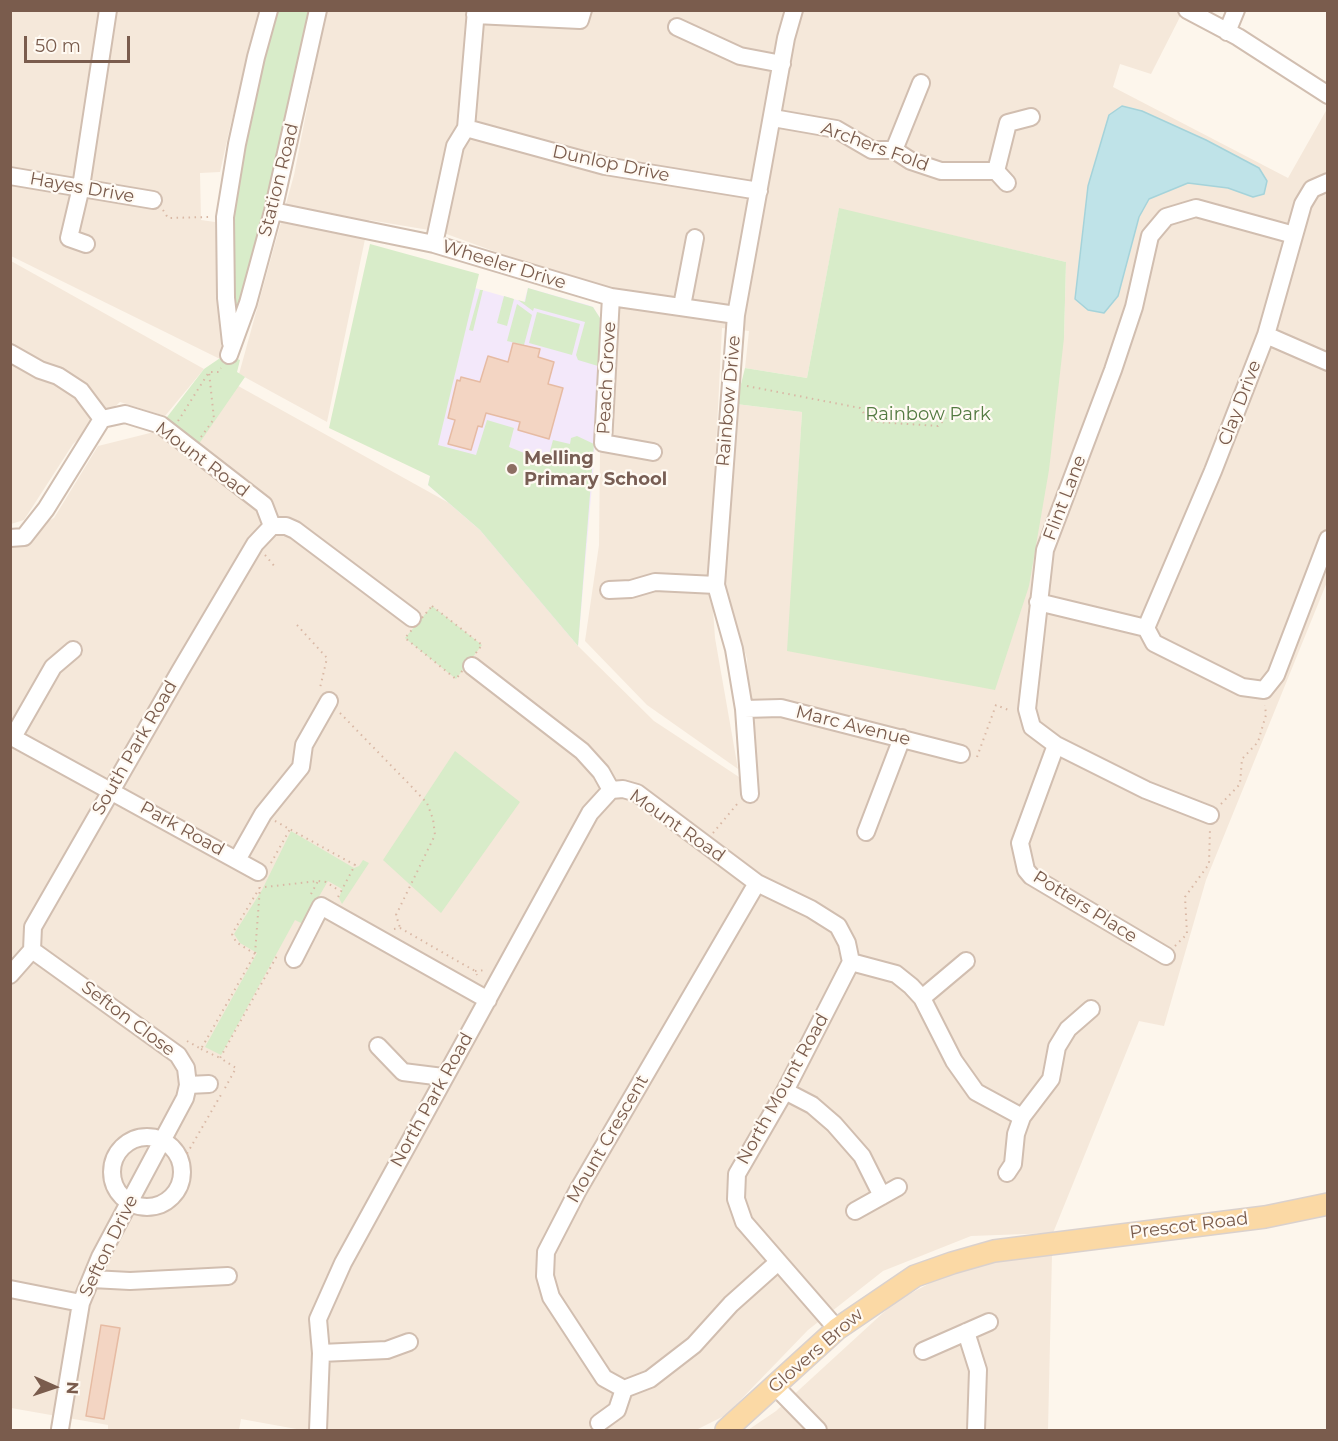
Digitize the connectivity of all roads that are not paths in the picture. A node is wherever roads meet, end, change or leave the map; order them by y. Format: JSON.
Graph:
{"nodes":[{"id":1,"x":108,"y":10,"type":"edge"},
{"id":2,"x":270,"y":10,"type":"edge"},
{"id":3,"x":318,"y":10,"type":"edge"},
{"id":4,"x":583,"y":10,"type":"edge"},
{"id":5,"x":794,"y":10,"type":"edge"},
{"id":6,"x":1187,"y":10,"type":"edge"},
{"id":7,"x":1236,"y":10,"type":"edge"},
{"id":8,"x":476,"y":13,"type":"edge"},
{"id":9,"x":677,"y":27,"type":"dead end"},
{"id":10,"x":1227,"y":32,"type":"junction"},
{"id":11,"x":782,"y":63,"type":"junction"},
{"id":12,"x":921,"y":83,"type":"dead end"},
{"id":13,"x":1328,"y":95,"type":"edge"},
{"id":14,"x":1031,"y":117,"type":"dead end"},
{"id":15,"x":773,"y":118,"type":"junction"},
{"id":16,"x":466,"y":128,"type":"junction"},
{"id":17,"x":894,"y":150,"type":"junction"},
{"id":18,"x":10,"y":176,"type":"edge"},
{"id":19,"x":1328,"y":182,"type":"edge"},
{"id":20,"x":81,"y":187,"type":"junction"},
{"id":21,"x":759,"y":191,"type":"junction"},
{"id":22,"x":153,"y":200,"type":"road end"},
{"id":23,"x":273,"y":211,"type":"junction"},
{"id":24,"x":1294,"y":235,"type":"junction"},
{"id":25,"x":695,"y":238,"type":"dead end"},
{"id":26,"x":86,"y":244,"type":"dead end"},
{"id":27,"x":434,"y":244,"type":"junction"},
{"id":28,"x":611,"y":297,"type":"junction"},
{"id":29,"x":226,"y":298,"type":"junction"},
{"id":30,"x":248,"y":303,"type":"junction"},
{"id":31,"x":682,"y":306,"type":"junction"},
{"id":32,"x":736,"y":315,"type":"junction"},
{"id":33,"x":1266,"y":335,"type":"junction"},
{"id":34,"x":10,"y":353,"type":"edge"},
{"id":35,"x":1328,"y":362,"type":"edge"},
{"id":36,"x":102,"y":419,"type":"junction"},
{"id":37,"x":653,"y":452,"type":"dead end"},
{"id":38,"x":272,"y":526,"type":"junction"},
{"id":39,"x":10,"y":538,"type":"edge"},
{"id":40,"x":1328,"y":539,"type":"edge"},
{"id":41,"x":716,"y":585,"type":"junction"},
{"id":42,"x":609,"y":590,"type":"dead end"},
{"id":43,"x":1038,"y":602,"type":"junction"},
{"id":44,"x":412,"y":618,"type":"dead end"},
{"id":45,"x":1146,"y":628,"type":"junction"},
{"id":46,"x":73,"y":651,"type":"dead end"},
{"id":47,"x":472,"y":666,"type":"dead end"},
{"id":48,"x":329,"y":701,"type":"road end"},
{"id":49,"x":744,"y":709,"type":"junction"},
{"id":50,"x":12,"y":736,"type":"edge"},
{"id":51,"x":902,"y":738,"type":"junction"},
{"id":52,"x":1056,"y":745,"type":"junction"},
{"id":53,"x":961,"y":754,"type":"road end"},
{"id":54,"x":111,"y":790,"type":"junction"},
{"id":55,"x":611,"y":790,"type":"junction"},
{"id":56,"x":749,"y":791,"type":"road end"},
{"id":57,"x":1210,"y":815,"type":"dead end"},
{"id":58,"x":866,"y":832,"type":"dead end"},
{"id":59,"x":237,"y":860,"type":"junction"},
{"id":60,"x":263,"y":874,"type":"road end"},
{"id":61,"x":757,"y":883,"type":"junction"},
{"id":62,"x":32,"y":950,"type":"junction"},
{"id":63,"x":287,"y":955,"type":"road end"},
{"id":64,"x":1166,"y":956,"type":"dead end"},
{"id":65,"x":851,"y":962,"type":"junction"},
{"id":66,"x":966,"y":962,"type":"dead end"},
{"id":67,"x":10,"y":975,"type":"edge"},
{"id":68,"x":922,"y":998,"type":"junction"},
{"id":69,"x":488,"y":1000,"type":"junction"},
{"id":70,"x":1091,"y":1009,"type":"dead end"},
{"id":71,"x":378,"y":1046,"type":"dead end"},
{"id":72,"x":443,"y":1077,"type":"junction"},
{"id":73,"x":209,"y":1084,"type":"dead end"},
{"id":74,"x":188,"y":1085,"type":"junction"},
{"id":75,"x":785,"y":1091,"type":"junction"},
{"id":76,"x":1022,"y":1117,"type":"junction"},
{"id":77,"x":163,"y":1140,"type":"junction"},
{"id":78,"x":1007,"y":1173,"type":"dead end"},
{"id":79,"x":898,"y":1187,"type":"dead end"},
{"id":80,"x":882,"y":1196,"type":"junction"},
{"id":81,"x":130,"y":1202,"type":"junction"},
{"id":82,"x":1328,"y":1204,"type":"edge"},
{"id":83,"x":855,"y":1210,"type":"dead end"},
{"id":84,"x":1051,"y":1243,"type":"joint"},
{"id":85,"x":777,"y":1263,"type":"junction"},
{"id":86,"x":228,"y":1276,"type":"dead end"},
{"id":87,"x":92,"y":1279,"type":"junction"},
{"id":88,"x":10,"y":1289,"type":"edge"},
{"id":89,"x":81,"y":1303,"type":"junction"},
{"id":90,"x":989,"y":1322,"type":"dead end"},
{"id":91,"x":837,"y":1329,"type":"junction"},
{"id":92,"x":966,"y":1332,"type":"junction"},
{"id":93,"x":409,"y":1342,"type":"dead end"},
{"id":94,"x":923,"y":1351,"type":"dead end"},
{"id":95,"x":321,"y":1353,"type":"junction"},
{"id":96,"x":775,"y":1386,"type":"junction"},
{"id":97,"x":624,"y":1389,"type":"junction"},
{"id":98,"x":599,"y":1423,"type":"dead end"},
{"id":99,"x":57,"y":1430,"type":"edge"},
{"id":100,"x":318,"y":1431,"type":"edge"},
{"id":101,"x":726,"y":1431,"type":"edge"},
{"id":102,"x":818,"y":1431,"type":"edge"},
{"id":103,"x":976,"y":1431,"type":"edge"}],
"edges":[{"from":1,"to":20,"type":"street"},
{"from":2,"to":29,"type":"street"},
{"from":3,"to":23,"type":"street","name":"Station Road"},
{"from":4,"to":8,"type":"street"},
{"from":5,"to":11,"type":"street","name":"Rainbow Drive"},
{"from":6,"to":10,"type":"street"},
{"from":7,"to":10,"type":"street"},
{"from":8,"to":16,"type":"street"},
{"from":9,"to":11,"type":"street"},
{"from":10,"to":13,"type":"street"},
{"from":11,"to":15,"type":"street","name":"Rainbow Drive"},
{"from":12,"to":17,"type":"street"},
{"from":14,"to":17,"type":"street","name":"Archers Fold"},
{"from":15,"to":17,"type":"street","name":"Archers Fold"},
{"from":15,"to":21,"type":"street","name":"Rainbow Drive"},
{"from":16,"to":21,"type":"street","name":"Dunlop Drive"},
{"from":16,"to":27,"type":"street"},
{"from":18,"to":20,"type":"street","name":"Hayes Drive"},
{"from":19,"to":24,"type":"street","name":"Clay Drive"},
{"from":20,"to":22,"type":"street","name":"Hayes Drive"},
{"from":20,"to":26,"type":"street"},
{"from":21,"to":32,"type":"street","name":"Rainbow Drive"},
{"from":23,"to":27,"type":"street","name":"Wheeler Drive"},
{"from":23,"to":30,"type":"street","name":"Station Road"},
{"from":24,"to":33,"type":"street","name":"Clay Drive"},
{"from":24,"to":43,"type":"street","name":"Flint Lane"},
{"from":25,"to":31,"type":"street"},
{"from":27,"to":28,"type":"street","name":"Wheeler Drive"},
{"from":28,"to":31,"type":"street","name":"Wheeler Drive"},
{"from":28,"to":37,"type":"street","name":"Peach Grove"},
{"from":29,"to":30,"type":"street"},
{"from":29,"to":30,"type":"street","name":"Station Road"},
{"from":31,"to":32,"type":"street","name":"Wheeler Drive"},
{"from":32,"to":41,"type":"street","name":"Rainbow Drive"},
{"from":33,"to":35,"type":"street"},
{"from":33,"to":45,"type":"street","name":"Clay Drive"},
{"from":34,"to":36,"type":"street"},
{"from":36,"to":38,"type":"street","name":"Mount Road"},
{"from":36,"to":39,"type":"street"},
{"from":38,"to":44,"type":"street"},
{"from":38,"to":54,"type":"street","name":"South Park Road"},
{"from":40,"to":45,"type":"street"},
{"from":41,"to":42,"type":"street"},
{"from":41,"to":49,"type":"street","name":"Rainbow Drive"},
{"from":43,"to":45,"type":"street"},
{"from":43,"to":52,"type":"street","name":"Flint Lane"},
{"from":46,"to":50,"type":"street"},
{"from":47,"to":55,"type":"street","name":"Mount Road"},
{"from":48,"to":59,"type":"street"},
{"from":49,"to":51,"type":"street","name":"Marc Avenue"},
{"from":49,"to":56,"type":"street","name":"Rainbow Drive"},
{"from":50,"to":54,"type":"street","name":"Park Road"},
{"from":51,"to":53,"type":"street","name":"Marc Avenue"},
{"from":51,"to":58,"type":"street"},
{"from":52,"to":57,"type":"street"},
{"from":52,"to":64,"type":"street","name":"Potters Place"},
{"from":54,"to":59,"type":"street","name":"Park Road"},
{"from":54,"to":62,"type":"street","name":"South Park Road"},
{"from":55,"to":61,"type":"street","name":"Mount Road"},
{"from":55,"to":69,"type":"street","name":"North Park Road"},
{"from":59,"to":60,"type":"street","name":"Park Road"},
{"from":61,"to":65,"type":"street","name":"Mount Road"},
{"from":61,"to":97,"type":"street","name":"Mount Crescent"},
{"from":62,"to":67,"type":"street"},
{"from":62,"to":74,"type":"street","name":"Sefton Close"},
{"from":63,"to":69,"type":"street"},
{"from":65,"to":68,"type":"street"},
{"from":65,"to":75,"type":"street","name":"North Mount Road"},
{"from":66,"to":68,"type":"street"},
{"from":68,"to":76,"type":"street"},
{"from":69,"to":72,"type":"street","name":"North Park Road"},
{"from":70,"to":76,"type":"street"},
{"from":71,"to":72,"type":"street"},
{"from":72,"to":95,"type":"street","name":"North Park Road"},
{"from":73,"to":74,"type":"street"},
{"from":74,"to":77,"type":"street"},
{"from":75,"to":80,"type":"street"},
{"from":75,"to":85,"type":"street","name":"North Mount Road"},
{"from":76,"to":78,"type":"street"},
{"from":77,"to":81,"type":"street","name":"Sefton Drive"},
{"from":77,"to":81,"type":"street"},
{"from":77,"to":81,"type":"street"},
{"from":79,"to":80,"type":"street"},
{"from":80,"to":83,"type":"street"},
{"from":81,"to":87,"type":"street","name":"Sefton Drive"},
{"from":82,"to":84,"type":"main road","name":"Prescot Road"},
{"from":84,"to":91,"type":"main road","name":"Glovers Brow"},
{"from":85,"to":91,"type":"street","name":"North Mount Road"},
{"from":85,"to":97,"type":"street"},
{"from":86,"to":87,"type":"street"},
{"from":87,"to":89,"type":"street","name":"Sefton Drive"},
{"from":88,"to":89,"type":"street"},
{"from":89,"to":99,"type":"street","name":"Sefton Drive"},
{"from":90,"to":92,"type":"street"},
{"from":91,"to":96,"type":"main road","name":"Glovers Brow"},
{"from":92,"to":94,"type":"street"},
{"from":92,"to":103,"type":"street"},
{"from":93,"to":95,"type":"street"},
{"from":95,"to":100,"type":"street","name":"North Park Road"},
{"from":96,"to":101,"type":"main road","name":"Glovers Brow"},
{"from":96,"to":102,"type":"street"},
{"from":97,"to":98,"type":"street"}]}
